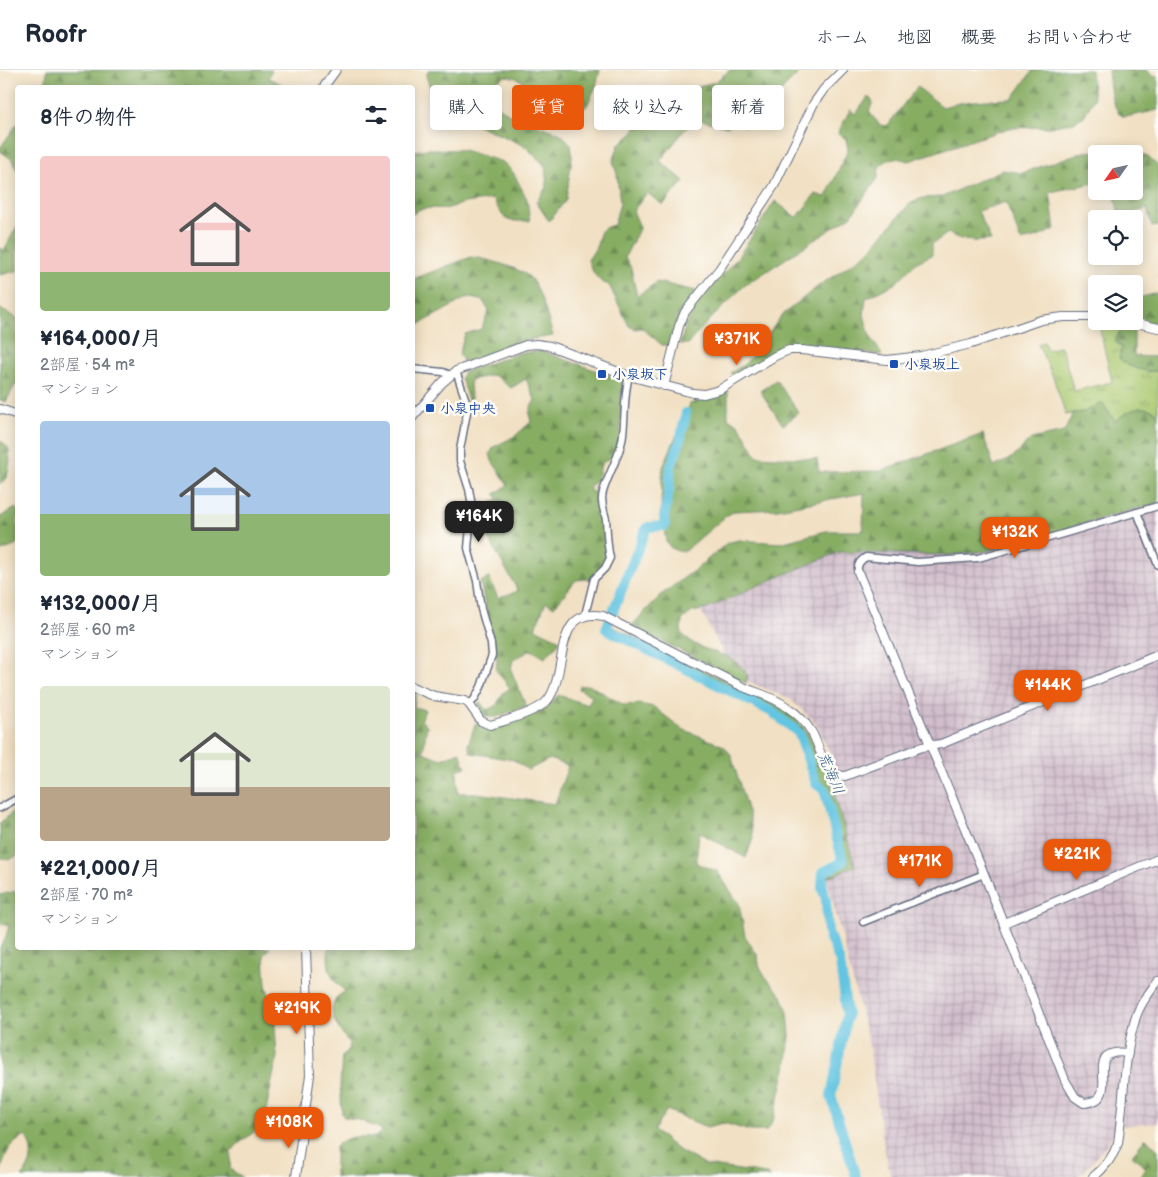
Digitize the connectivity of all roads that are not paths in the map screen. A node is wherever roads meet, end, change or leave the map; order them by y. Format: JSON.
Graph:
{"nodes":[{"id":1,"x":336,"y":70,"type":"edge"},
{"id":2,"x":843,"y":70,"type":"edge"},
{"id":3,"x":324,"y":85,"type":"edge"},
{"id":4,"x":1088,"y":317,"type":"edge"},
{"id":5,"x":1143,"y":324,"type":"edge"},
{"id":6,"x":1158,"y":328,"type":"edge"},
{"id":7,"x":415,"y":369,"type":"edge"},
{"id":8,"x":453,"y":373,"type":"junction"},
{"id":9,"x":629,"y":376,"type":"junction"},
{"id":10,"x":664,"y":386,"type":"junction"},
{"id":11,"x":0,"y":409,"type":"edge"},
{"id":12,"x":15,"y":414,"type":"edge"},
{"id":13,"x":415,"y":415,"type":"edge"},
{"id":14,"x":1158,"y":506,"type":"edge"},
{"id":15,"x":1137,"y":512,"type":"junction"},
{"id":16,"x":1158,"y":565,"type":"edge"},
{"id":17,"x":858,"y":572,"type":"joint"},
{"id":18,"x":585,"y":615,"type":"junction"},
{"id":19,"x":1158,"y":654,"type":"edge"},
{"id":20,"x":415,"y":689,"type":"edge"},
{"id":21,"x":470,"y":704,"type":"junction"},
{"id":22,"x":931,"y":746,"type":"junction"},
{"id":23,"x":15,"y":800,"type":"edge"},
{"id":24,"x":0,"y":808,"type":"edge"},
{"id":25,"x":1158,"y":860,"type":"edge"},
{"id":26,"x":984,"y":874,"type":"junction"},
{"id":27,"x":863,"y":922,"type":"dead end"},
{"id":28,"x":1004,"y":923,"type":"junction"},
{"id":29,"x":306,"y":950,"type":"edge"},
{"id":30,"x":1158,"y":981,"type":"edge"},
{"id":31,"x":1128,"y":1052,"type":"junction"},
{"id":32,"x":296,"y":1177,"type":"edge"},
{"id":33,"x":1092,"y":1177,"type":"edge"}],
"edges":[{"from":1,"to":3,"type":"street"},
{"from":2,"to":10,"type":"street"},
{"from":4,"to":10,"type":"street"},
{"from":5,"to":6,"type":"street"},
{"from":7,"to":8,"type":"street"},
{"from":8,"to":9,"type":"street"},
{"from":8,"to":13,"type":"street"},
{"from":8,"to":21,"type":"street"},
{"from":9,"to":10,"type":"street"},
{"from":9,"to":18,"type":"street"},
{"from":11,"to":12,"type":"street"},
{"from":14,"to":15,"type":"street"},
{"from":15,"to":16,"type":"street"},
{"from":15,"to":17,"type":"street"},
{"from":17,"to":22,"type":"street"},
{"from":18,"to":21,"type":"street"},
{"from":18,"to":22,"type":"street"},
{"from":19,"to":22,"type":"street"},
{"from":20,"to":21,"type":"street"},
{"from":22,"to":26,"type":"street"},
{"from":23,"to":24,"type":"street"},
{"from":25,"to":28,"type":"street"},
{"from":26,"to":27,"type":"street"},
{"from":26,"to":28,"type":"street"},
{"from":28,"to":31,"type":"street"},
{"from":29,"to":32,"type":"street"},
{"from":30,"to":31,"type":"street"},
{"from":31,"to":33,"type":"street"}]}
